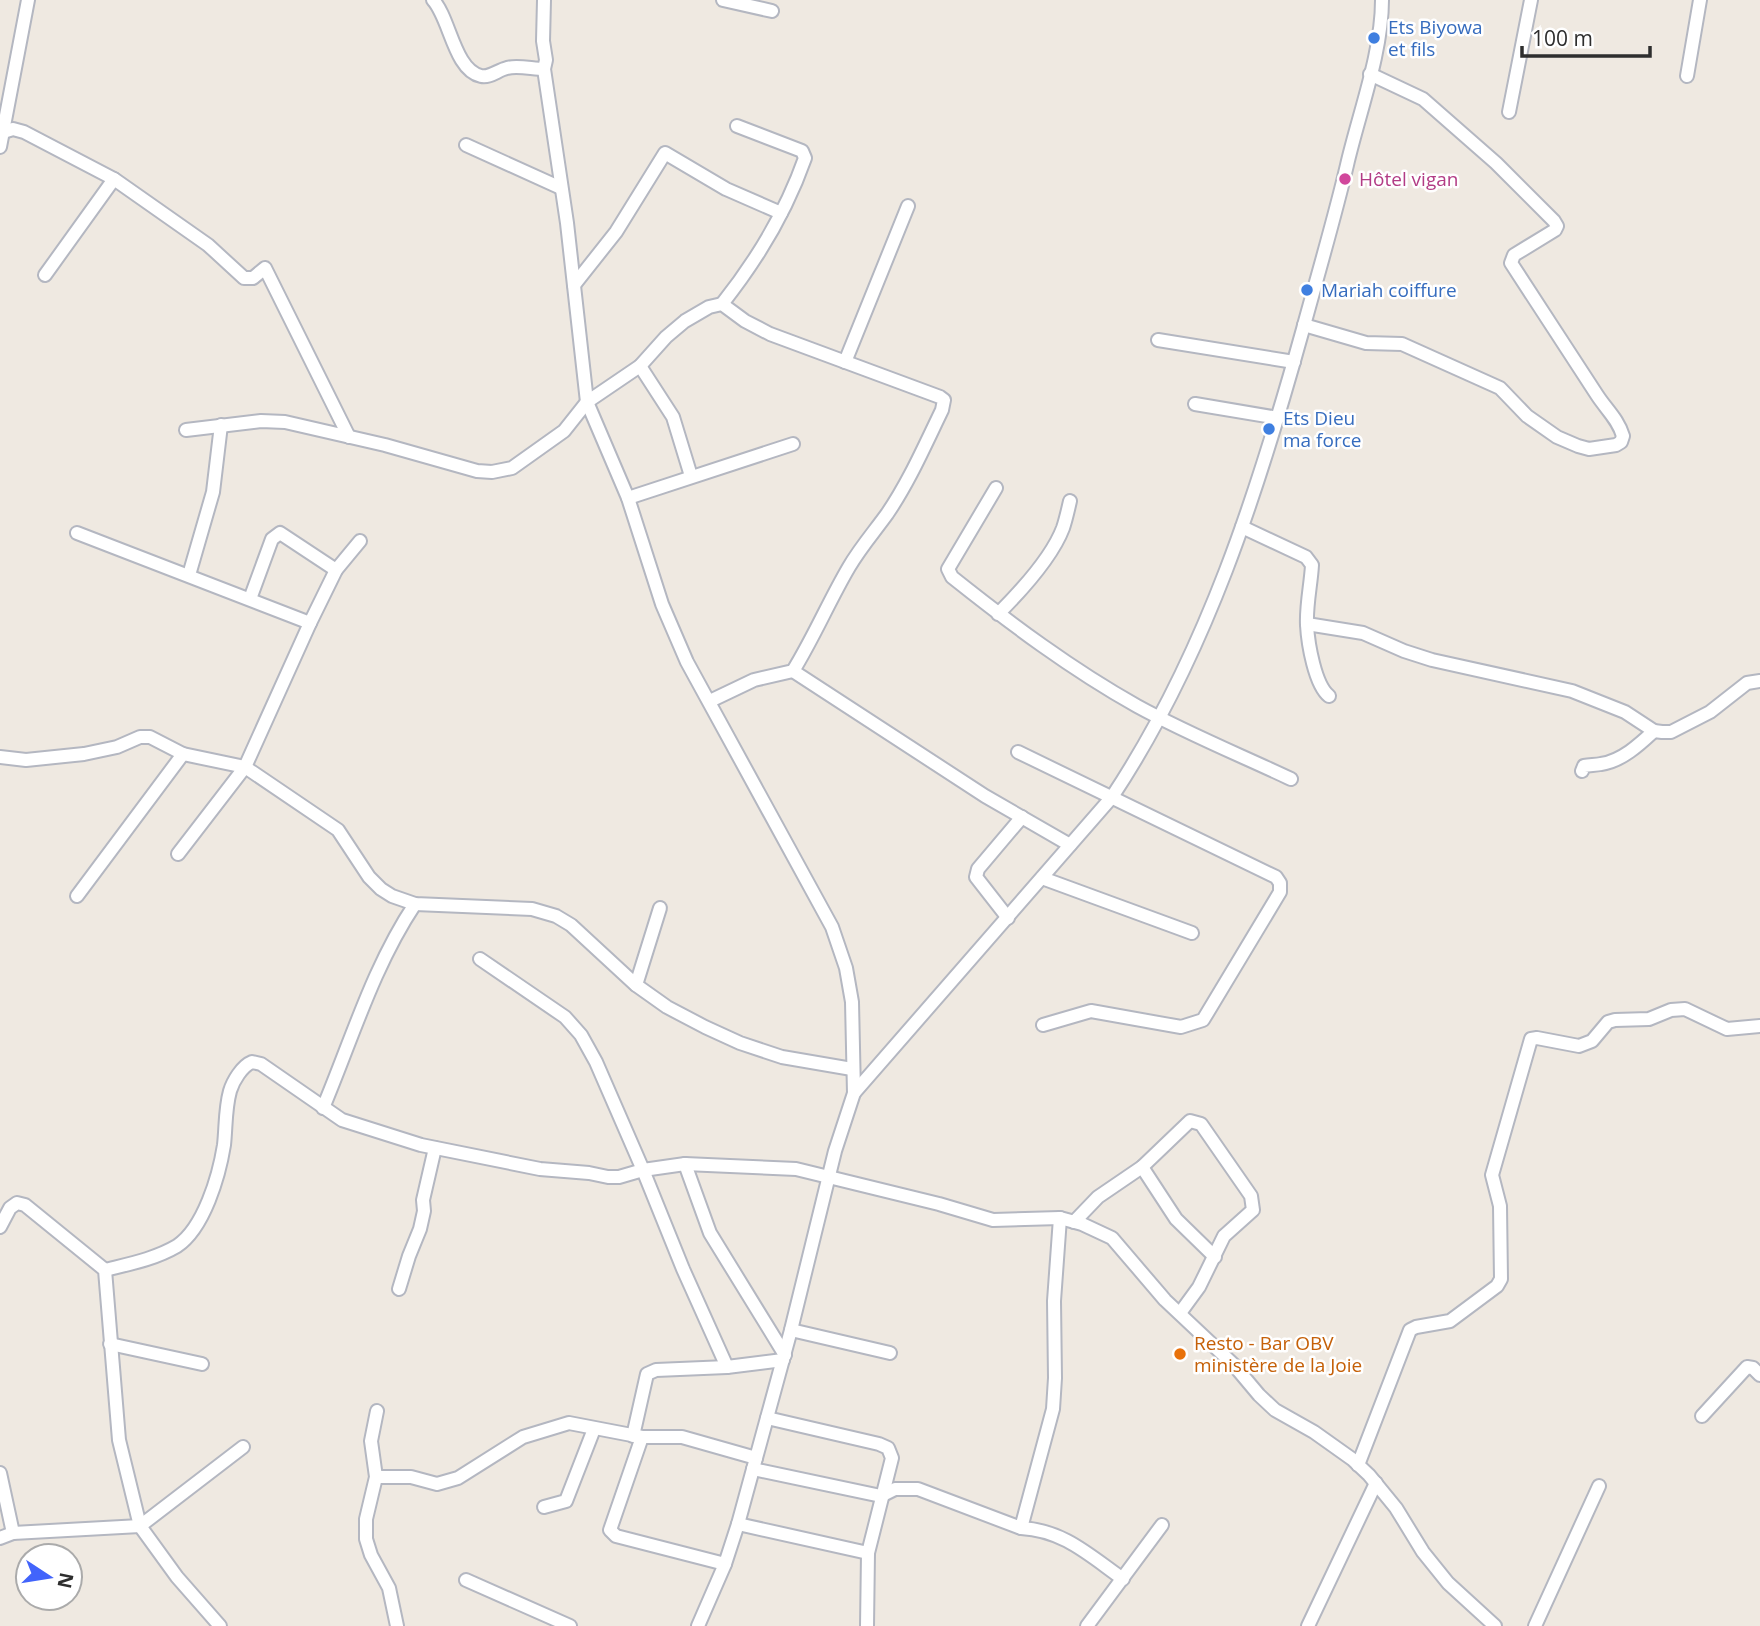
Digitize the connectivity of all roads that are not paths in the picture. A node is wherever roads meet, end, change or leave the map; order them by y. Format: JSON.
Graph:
{"nodes":[{"id":1,"x":27,"y":0,"type":"edge"},
{"id":2,"x":433,"y":0,"type":"edge"},
{"id":3,"x":544,"y":0,"type":"edge"},
{"id":4,"x":723,"y":0,"type":"edge"},
{"id":5,"x":1382,"y":0,"type":"edge"},
{"id":6,"x":1531,"y":0,"type":"edge"},
{"id":7,"x":1700,"y":0,"type":"edge"},
{"id":8,"x":772,"y":11,"type":"dead end"},
{"id":9,"x":544,"y":69,"type":"junction"},
{"id":10,"x":1370,"y":74,"type":"junction"},
{"id":11,"x":1687,"y":76,"type":"dead end"},
{"id":12,"x":1509,"y":112,"type":"dead end"},
{"id":13,"x":737,"y":126,"type":"dead end"},
{"id":14,"x":1,"y":133,"type":"edge"},
{"id":15,"x":466,"y":145,"type":"dead end"},
{"id":16,"x":0,"y":147,"type":"edge"},
{"id":17,"x":114,"y":179,"type":"junction"},
{"id":18,"x":561,"y":188,"type":"junction"},
{"id":19,"x":908,"y":206,"type":"dead end"},
{"id":20,"x":781,"y":213,"type":"junction"},
{"id":21,"x":45,"y":275,"type":"dead end"},
{"id":22,"x":574,"y":285,"type":"junction"},
{"id":23,"x":722,"y":304,"type":"junction"},
{"id":24,"x":1304,"y":325,"type":"junction"},
{"id":25,"x":1158,"y":340,"type":"dead end"},
{"id":26,"x":845,"y":362,"type":"junction"},
{"id":27,"x":1294,"y":362,"type":"junction"},
{"id":28,"x":640,"y":366,"type":"junction"},
{"id":29,"x":587,"y":402,"type":"junction"},
{"id":30,"x":1195,"y":404,"type":"dead end"},
{"id":31,"x":1278,"y":418,"type":"junction"},
{"id":32,"x":221,"y":425,"type":"junction"},
{"id":33,"x":186,"y":430,"type":"dead end"},
{"id":34,"x":348,"y":437,"type":"junction"},
{"id":35,"x":793,"y":444,"type":"dead end"},
{"id":36,"x":691,"y":476,"type":"junction"},
{"id":37,"x":996,"y":488,"type":"dead end"},
{"id":38,"x":628,"y":498,"type":"junction"},
{"id":39,"x":1070,"y":501,"type":"dead end"},
{"id":40,"x":1242,"y":527,"type":"junction"},
{"id":41,"x":77,"y":533,"type":"dead end"},
{"id":42,"x":360,"y":541,"type":"dead end"},
{"id":43,"x":336,"y":570,"type":"junction"},
{"id":44,"x":189,"y":575,"type":"junction"},
{"id":45,"x":250,"y":599,"type":"junction"},
{"id":46,"x":998,"y":614,"type":"junction"},
{"id":47,"x":310,"y":623,"type":"junction"},
{"id":48,"x":1307,"y":624,"type":"junction"},
{"id":49,"x":793,"y":671,"type":"junction"},
{"id":50,"x":1760,"y":681,"type":"edge"},
{"id":51,"x":1329,"y":696,"type":"dead end"},
{"id":52,"x":710,"y":701,"type":"junction"},
{"id":53,"x":1160,"y":718,"type":"junction"},
{"id":54,"x":1654,"y":731,"type":"junction"},
{"id":55,"x":1018,"y":752,"type":"dead end"},
{"id":56,"x":183,"y":754,"type":"junction"},
{"id":57,"x":0,"y":757,"type":"edge"},
{"id":58,"x":245,"y":767,"type":"junction"},
{"id":59,"x":1582,"y":771,"type":"dead end"},
{"id":60,"x":1291,"y":779,"type":"dead end"},
{"id":61,"x":1112,"y":797,"type":"junction"},
{"id":62,"x":1022,"y":817,"type":"junction"},
{"id":63,"x":1070,"y":845,"type":"junction"},
{"id":64,"x":178,"y":854,"type":"dead end"},
{"id":65,"x":1042,"y":878,"type":"junction"},
{"id":66,"x":77,"y":896,"type":"dead end"},
{"id":67,"x":415,"y":904,"type":"junction"},
{"id":68,"x":660,"y":908,"type":"dead end"},
{"id":69,"x":1008,"y":918,"type":"junction"},
{"id":70,"x":1192,"y":933,"type":"dead end"},
{"id":71,"x":480,"y":959,"type":"dead end"},
{"id":72,"x":636,"y":985,"type":"junction"},
{"id":73,"x":1043,"y":1024,"type":"dead end"},
{"id":74,"x":1760,"y":1026,"type":"edge"},
{"id":75,"x":852,"y":1069,"type":"junction"},
{"id":76,"x":854,"y":1093,"type":"junction"},
{"id":77,"x":323,"y":1108,"type":"junction"},
{"id":78,"x":435,"y":1147,"type":"junction"},
{"id":79,"x":685,"y":1164,"type":"junction"},
{"id":80,"x":1142,"y":1167,"type":"junction"},
{"id":81,"x":643,"y":1170,"type":"junction"},
{"id":82,"x":829,"y":1177,"type":"junction"},
{"id":83,"x":1060,"y":1218,"type":"junction"},
{"id":84,"x":1074,"y":1222,"type":"junction"},
{"id":85,"x":0,"y":1227,"type":"edge"},
{"id":86,"x":1215,"y":1257,"type":"junction"},
{"id":87,"x":105,"y":1270,"type":"junction"},
{"id":88,"x":399,"y":1289,"type":"dead end"},
{"id":89,"x":1180,"y":1313,"type":"junction"},
{"id":90,"x":791,"y":1330,"type":"junction"},
{"id":91,"x":110,"y":1344,"type":"junction"},
{"id":92,"x":890,"y":1353,"type":"dead end"},
{"id":93,"x":784,"y":1357,"type":"junction"},
{"id":94,"x":202,"y":1364,"type":"dead end"},
{"id":95,"x":727,"y":1367,"type":"junction"},
{"id":96,"x":1760,"y":1376,"type":"edge"},
{"id":97,"x":377,"y":1411,"type":"dead end"},
{"id":98,"x":1702,"y":1416,"type":"dead end"},
{"id":99,"x":767,"y":1418,"type":"junction"},
{"id":100,"x":594,"y":1429,"type":"junction"},
{"id":101,"x":637,"y":1436,"type":"junction"},
{"id":102,"x":243,"y":1447,"type":"dead end"},
{"id":103,"x":755,"y":1464,"type":"junction"},
{"id":104,"x":1358,"y":1465,"type":"junction"},
{"id":105,"x":0,"y":1473,"type":"edge"},
{"id":106,"x":376,"y":1477,"type":"junction"},
{"id":107,"x":1376,"y":1483,"type":"junction"},
{"id":108,"x":1599,"y":1486,"type":"dead end"},
{"id":109,"x":881,"y":1496,"type":"junction"},
{"id":110,"x":544,"y":1507,"type":"dead end"},
{"id":111,"x":738,"y":1524,"type":"junction"},
{"id":112,"x":1162,"y":1525,"type":"dead end"},
{"id":113,"x":140,"y":1526,"type":"junction"},
{"id":114,"x":1021,"y":1528,"type":"junction"},
{"id":115,"x":13,"y":1533,"type":"junction"},
{"id":116,"x":0,"y":1538,"type":"edge"},
{"id":117,"x":868,"y":1553,"type":"junction"},
{"id":118,"x":725,"y":1564,"type":"junction"},
{"id":119,"x":1123,"y":1579,"type":"junction"},
{"id":120,"x":466,"y":1580,"type":"dead end"},
{"id":121,"x":220,"y":1626,"type":"edge"},
{"id":122,"x":397,"y":1626,"type":"edge"},
{"id":123,"x":570,"y":1626,"type":"edge"},
{"id":124,"x":698,"y":1626,"type":"edge"},
{"id":125,"x":867,"y":1626,"type":"edge"},
{"id":126,"x":1087,"y":1626,"type":"edge"},
{"id":127,"x":1308,"y":1626,"type":"edge"},
{"id":128,"x":1494,"y":1626,"type":"edge"},
{"id":129,"x":1535,"y":1626,"type":"edge"}],
"edges":[{"from":1,"to":14,"type":"street"},
{"from":2,"to":9,"type":"street"},
{"from":3,"to":9,"type":"street"},
{"from":4,"to":8,"type":"street"},
{"from":5,"to":10,"type":"street"},
{"from":6,"to":12,"type":"street"},
{"from":7,"to":11,"type":"street"},
{"from":9,"to":18,"type":"street"},
{"from":10,"to":24,"type":"street"},
{"from":10,"to":24,"type":"street"},
{"from":13,"to":20,"type":"street"},
{"from":14,"to":16,"type":"street"},
{"from":14,"to":17,"type":"street"},
{"from":15,"to":18,"type":"street"},
{"from":17,"to":21,"type":"street"},
{"from":17,"to":34,"type":"street"},
{"from":18,"to":22,"type":"street"},
{"from":19,"to":26,"type":"street"},
{"from":20,"to":22,"type":"street"},
{"from":20,"to":23,"type":"street"},
{"from":22,"to":29,"type":"street"},
{"from":23,"to":26,"type":"street"},
{"from":23,"to":28,"type":"street"},
{"from":24,"to":27,"type":"street"},
{"from":25,"to":27,"type":"street"},
{"from":26,"to":49,"type":"street"},
{"from":27,"to":31,"type":"street"},
{"from":28,"to":29,"type":"street"},
{"from":28,"to":36,"type":"street"},
{"from":29,"to":34,"type":"street"},
{"from":29,"to":38,"type":"street"},
{"from":30,"to":31,"type":"street"},
{"from":31,"to":40,"type":"street"},
{"from":32,"to":33,"type":"street"},
{"from":32,"to":34,"type":"street"},
{"from":32,"to":44,"type":"street"},
{"from":35,"to":36,"type":"street"},
{"from":36,"to":38,"type":"street"},
{"from":37,"to":46,"type":"street"},
{"from":38,"to":52,"type":"street"},
{"from":39,"to":46,"type":"street"},
{"from":40,"to":48,"type":"street"},
{"from":40,"to":53,"type":"street"},
{"from":41,"to":44,"type":"street"},
{"from":42,"to":43,"type":"street"},
{"from":43,"to":45,"type":"street"},
{"from":43,"to":47,"type":"street"},
{"from":44,"to":45,"type":"street"},
{"from":45,"to":47,"type":"street"},
{"from":46,"to":53,"type":"street"},
{"from":47,"to":58,"type":"street"},
{"from":48,"to":51,"type":"street"},
{"from":48,"to":54,"type":"street"},
{"from":49,"to":52,"type":"street"},
{"from":49,"to":62,"type":"street"},
{"from":50,"to":54,"type":"street"},
{"from":52,"to":75,"type":"street"},
{"from":53,"to":60,"type":"street"},
{"from":53,"to":61,"type":"street"},
{"from":54,"to":59,"type":"street"},
{"from":55,"to":61,"type":"street"},
{"from":56,"to":57,"type":"street"},
{"from":56,"to":58,"type":"street"},
{"from":56,"to":66,"type":"street"},
{"from":58,"to":64,"type":"street"},
{"from":58,"to":67,"type":"street"},
{"from":61,"to":63,"type":"street"},
{"from":61,"to":73,"type":"street"},
{"from":62,"to":63,"type":"street"},
{"from":62,"to":69,"type":"street"},
{"from":63,"to":65,"type":"street"},
{"from":65,"to":69,"type":"street"},
{"from":65,"to":70,"type":"street"},
{"from":67,"to":72,"type":"street"},
{"from":67,"to":77,"type":"street"},
{"from":68,"to":72,"type":"street"},
{"from":69,"to":76,"type":"street"},
{"from":71,"to":81,"type":"street"},
{"from":72,"to":75,"type":"street"},
{"from":74,"to":104,"type":"street"},
{"from":75,"to":76,"type":"street"},
{"from":76,"to":82,"type":"street"},
{"from":77,"to":78,"type":"street"},
{"from":77,"to":87,"type":"street"},
{"from":78,"to":81,"type":"street"},
{"from":78,"to":88,"type":"street"},
{"from":79,"to":81,"type":"street"},
{"from":79,"to":82,"type":"street"},
{"from":79,"to":93,"type":"street"},
{"from":80,"to":84,"type":"street"},
{"from":80,"to":86,"type":"street"},
{"from":80,"to":86,"type":"street"},
{"from":81,"to":95,"type":"street"},
{"from":82,"to":83,"type":"street"},
{"from":82,"to":90,"type":"street"},
{"from":83,"to":84,"type":"street"},
{"from":83,"to":114,"type":"street"},
{"from":84,"to":89,"type":"street"},
{"from":85,"to":87,"type":"street"},
{"from":86,"to":89,"type":"street"},
{"from":87,"to":91,"type":"street"},
{"from":89,"to":104,"type":"street"},
{"from":90,"to":92,"type":"street"},
{"from":90,"to":93,"type":"street"},
{"from":91,"to":94,"type":"street"},
{"from":91,"to":113,"type":"street"},
{"from":93,"to":95,"type":"street"},
{"from":93,"to":99,"type":"street"},
{"from":95,"to":101,"type":"street"},
{"from":96,"to":98,"type":"street"},
{"from":97,"to":106,"type":"street"},
{"from":99,"to":103,"type":"street"},
{"from":99,"to":109,"type":"street"},
{"from":100,"to":101,"type":"street"},
{"from":100,"to":106,"type":"street"},
{"from":100,"to":110,"type":"street"},
{"from":101,"to":103,"type":"street"},
{"from":101,"to":118,"type":"street"},
{"from":102,"to":113,"type":"street"},
{"from":103,"to":109,"type":"street"},
{"from":103,"to":111,"type":"street"},
{"from":104,"to":107,"type":"street"},
{"from":105,"to":115,"type":"street"},
{"from":106,"to":122,"type":"street"},
{"from":107,"to":127,"type":"street"},
{"from":107,"to":128,"type":"street"},
{"from":108,"to":129,"type":"street"},
{"from":109,"to":114,"type":"street"},
{"from":109,"to":117,"type":"street"},
{"from":111,"to":117,"type":"street"},
{"from":111,"to":118,"type":"street"},
{"from":112,"to":119,"type":"street"},
{"from":113,"to":115,"type":"street"},
{"from":113,"to":121,"type":"street"},
{"from":114,"to":119,"type":"street"},
{"from":115,"to":116,"type":"street"},
{"from":117,"to":125,"type":"street"},
{"from":118,"to":124,"type":"street"},
{"from":119,"to":126,"type":"street"},
{"from":120,"to":123,"type":"street"}]}
